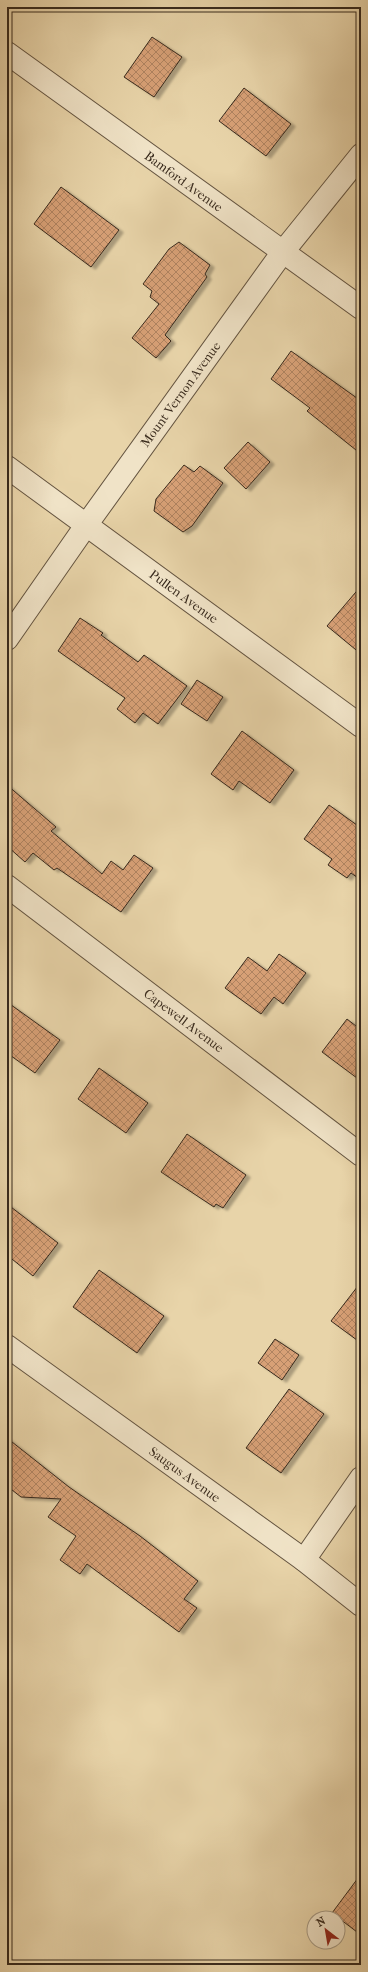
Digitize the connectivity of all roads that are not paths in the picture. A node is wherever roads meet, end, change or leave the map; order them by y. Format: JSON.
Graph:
{"nodes":[{"id":1,"x":7,"y":53,"type":"edge"},
{"id":2,"x":361,"y":155,"type":"edge"},
{"id":3,"x":282,"y":252,"type":"junction"},
{"id":4,"x":361,"y":308,"type":"edge"},
{"id":5,"x":7,"y":467,"type":"edge"},
{"id":6,"x":87,"y":524,"type":"junction"},
{"id":7,"x":7,"y":639,"type":"edge"},
{"id":8,"x":361,"y":726,"type":"edge"},
{"id":9,"x":7,"y":886,"type":"edge"},
{"id":10,"x":361,"y":1155,"type":"edge"},
{"id":11,"x":7,"y":1346,"type":"edge"},
{"id":12,"x":361,"y":1478,"type":"edge"},
{"id":13,"x":304,"y":1560,"type":"junction"},
{"id":14,"x":361,"y":1605,"type":"edge"}],
"edges":[{"from":1,"to":3,"type":"street","name":"Bamford Avenue"},
{"from":2,"to":3,"type":"street","name":"Mount Vernon Avenue"},
{"from":3,"to":4,"type":"street","name":"Bamford Avenue"},
{"from":3,"to":6,"type":"street","name":"Mount Vernon Avenue"},
{"from":5,"to":6,"type":"street","name":"Pullen Avenue"},
{"from":6,"to":7,"type":"street","name":"Mount Vernon Avenue"},
{"from":6,"to":8,"type":"street","name":"Pullen Avenue"},
{"from":9,"to":10,"type":"street","name":"Capewell Avenue"},
{"from":11,"to":13,"type":"street","name":"Saugus Avenue"},
{"from":12,"to":13,"type":"street"},
{"from":13,"to":14,"type":"street","name":"Saugus Avenue"}]}
